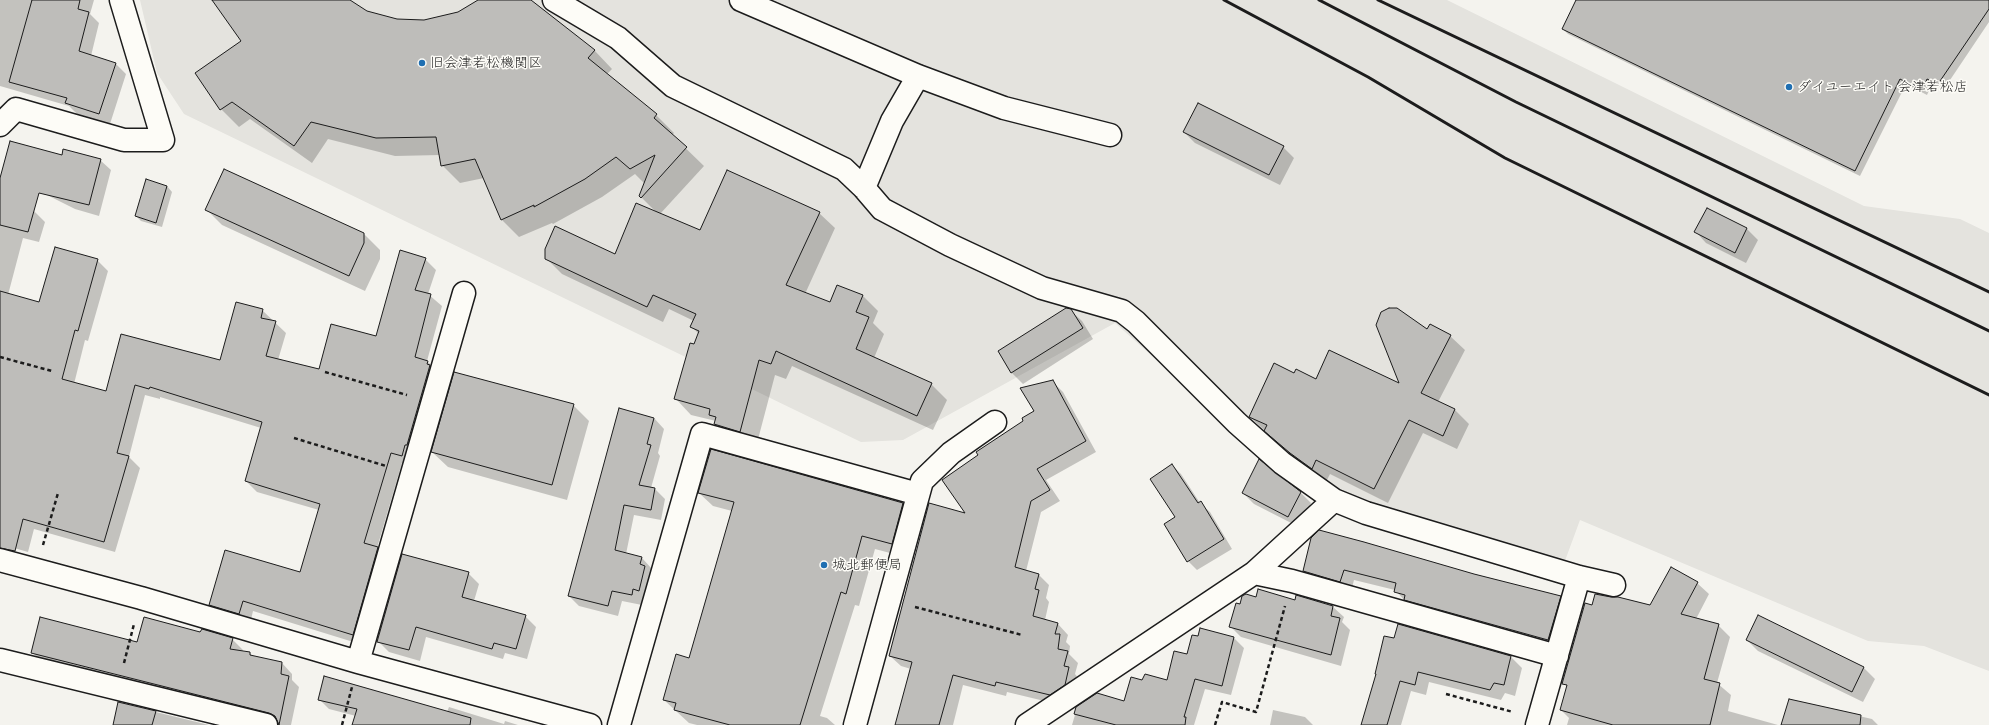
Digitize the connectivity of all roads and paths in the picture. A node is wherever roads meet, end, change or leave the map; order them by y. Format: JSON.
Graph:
{"nodes":[{"id":1,"x":121,"y":0,"type":"edge"},
{"id":2,"x":554,"y":0,"type":"edge"},
{"id":3,"x":741,"y":0,"type":"edge"},
{"id":4,"x":918,"y":76,"type":"junction"},
{"id":5,"x":0,"y":125,"type":"edge"},
{"id":6,"x":1110,"y":135,"type":"dead end"},
{"id":7,"x":864,"y":188,"type":"junction"},
{"id":8,"x":464,"y":293,"type":"dead end"},
{"id":9,"x":0,"y":357,"type":"edge"},
{"id":10,"x":52,"y":371,"type":"dead end"},
{"id":11,"x":325,"y":372,"type":"dead end"},
{"id":12,"x":433,"y":402,"type":"junction"},
{"id":13,"x":995,"y":422,"type":"dead end"},
{"id":14,"x":294,"y":438,"type":"dead end"},
{"id":15,"x":412,"y":474,"type":"junction"},
{"id":16,"x":58,"y":493,"type":"dead end"},
{"id":17,"x":918,"y":494,"type":"junction"},
{"id":18,"x":1334,"y":500,"type":"junction"},
{"id":19,"x":0,"y":560,"type":"edge"},
{"id":20,"x":36,"y":570,"type":"junction"},
{"id":21,"x":1254,"y":573,"type":"junction"},
{"id":22,"x":1579,"y":577,"type":"junction"},
{"id":23,"x":1292,"y":581,"type":"junction"},
{"id":24,"x":1614,"y":585,"type":"dead end"},
{"id":25,"x":141,"y":598,"type":"junction"},
{"id":26,"x":890,"y":600,"type":"junction"},
{"id":27,"x":1022,"y":635,"type":"dead end"},
{"id":28,"x":1557,"y":656,"type":"junction"},
{"id":29,"x":0,"y":660,"type":"edge"},
{"id":30,"x":358,"y":662,"type":"junction"},
{"id":31,"x":117,"y":688,"type":"junction"},
{"id":32,"x":1446,"y":694,"type":"dead end"},
{"id":33,"x":1538,"y":722,"type":"edge"},
{"id":34,"x":266,"y":725,"type":"edge"},
{"id":35,"x":342,"y":725,"type":"edge"},
{"id":36,"x":590,"y":725,"type":"edge"},
{"id":37,"x":620,"y":725,"type":"edge"},
{"id":38,"x":855,"y":725,"type":"edge"},
{"id":39,"x":1027,"y":725,"type":"edge"},
{"id":40,"x":1215,"y":725,"type":"edge"}],
"edges":[{"from":1,"to":5,"type":"street"},
{"from":2,"to":7,"type":"street"},
{"from":3,"to":4,"type":"street"},
{"from":4,"to":6,"type":"street"},
{"from":4,"to":7,"type":"street"},
{"from":7,"to":18,"type":"street"},
{"from":8,"to":12,"type":"street"},
{"from":9,"to":10,"type":"path"},
{"from":11,"to":12,"type":"path"},
{"from":12,"to":15,"type":"street"},
{"from":13,"to":17,"type":"street"},
{"from":14,"to":15,"type":"path"},
{"from":15,"to":30,"type":"street"},
{"from":16,"to":20,"type":"path"},
{"from":17,"to":26,"type":"street"},
{"from":17,"to":37,"type":"street"},
{"from":18,"to":21,"type":"street"},
{"from":18,"to":22,"type":"street"},
{"from":19,"to":20,"type":"street"},
{"from":20,"to":25,"type":"street"},
{"from":21,"to":23,"type":"street"},
{"from":21,"to":39,"type":"street"},
{"from":22,"to":24,"type":"street"},
{"from":22,"to":28,"type":"street"},
{"from":23,"to":28,"type":"street"},
{"from":23,"to":40,"type":"path"},
{"from":25,"to":30,"type":"street"},
{"from":25,"to":31,"type":"path"},
{"from":26,"to":27,"type":"path"},
{"from":26,"to":38,"type":"street"},
{"from":28,"to":33,"type":"street"},
{"from":29,"to":31,"type":"street"},
{"from":30,"to":35,"type":"path"},
{"from":30,"to":36,"type":"street"},
{"from":31,"to":34,"type":"street"},
{"from":32,"to":33,"type":"path"}]}
